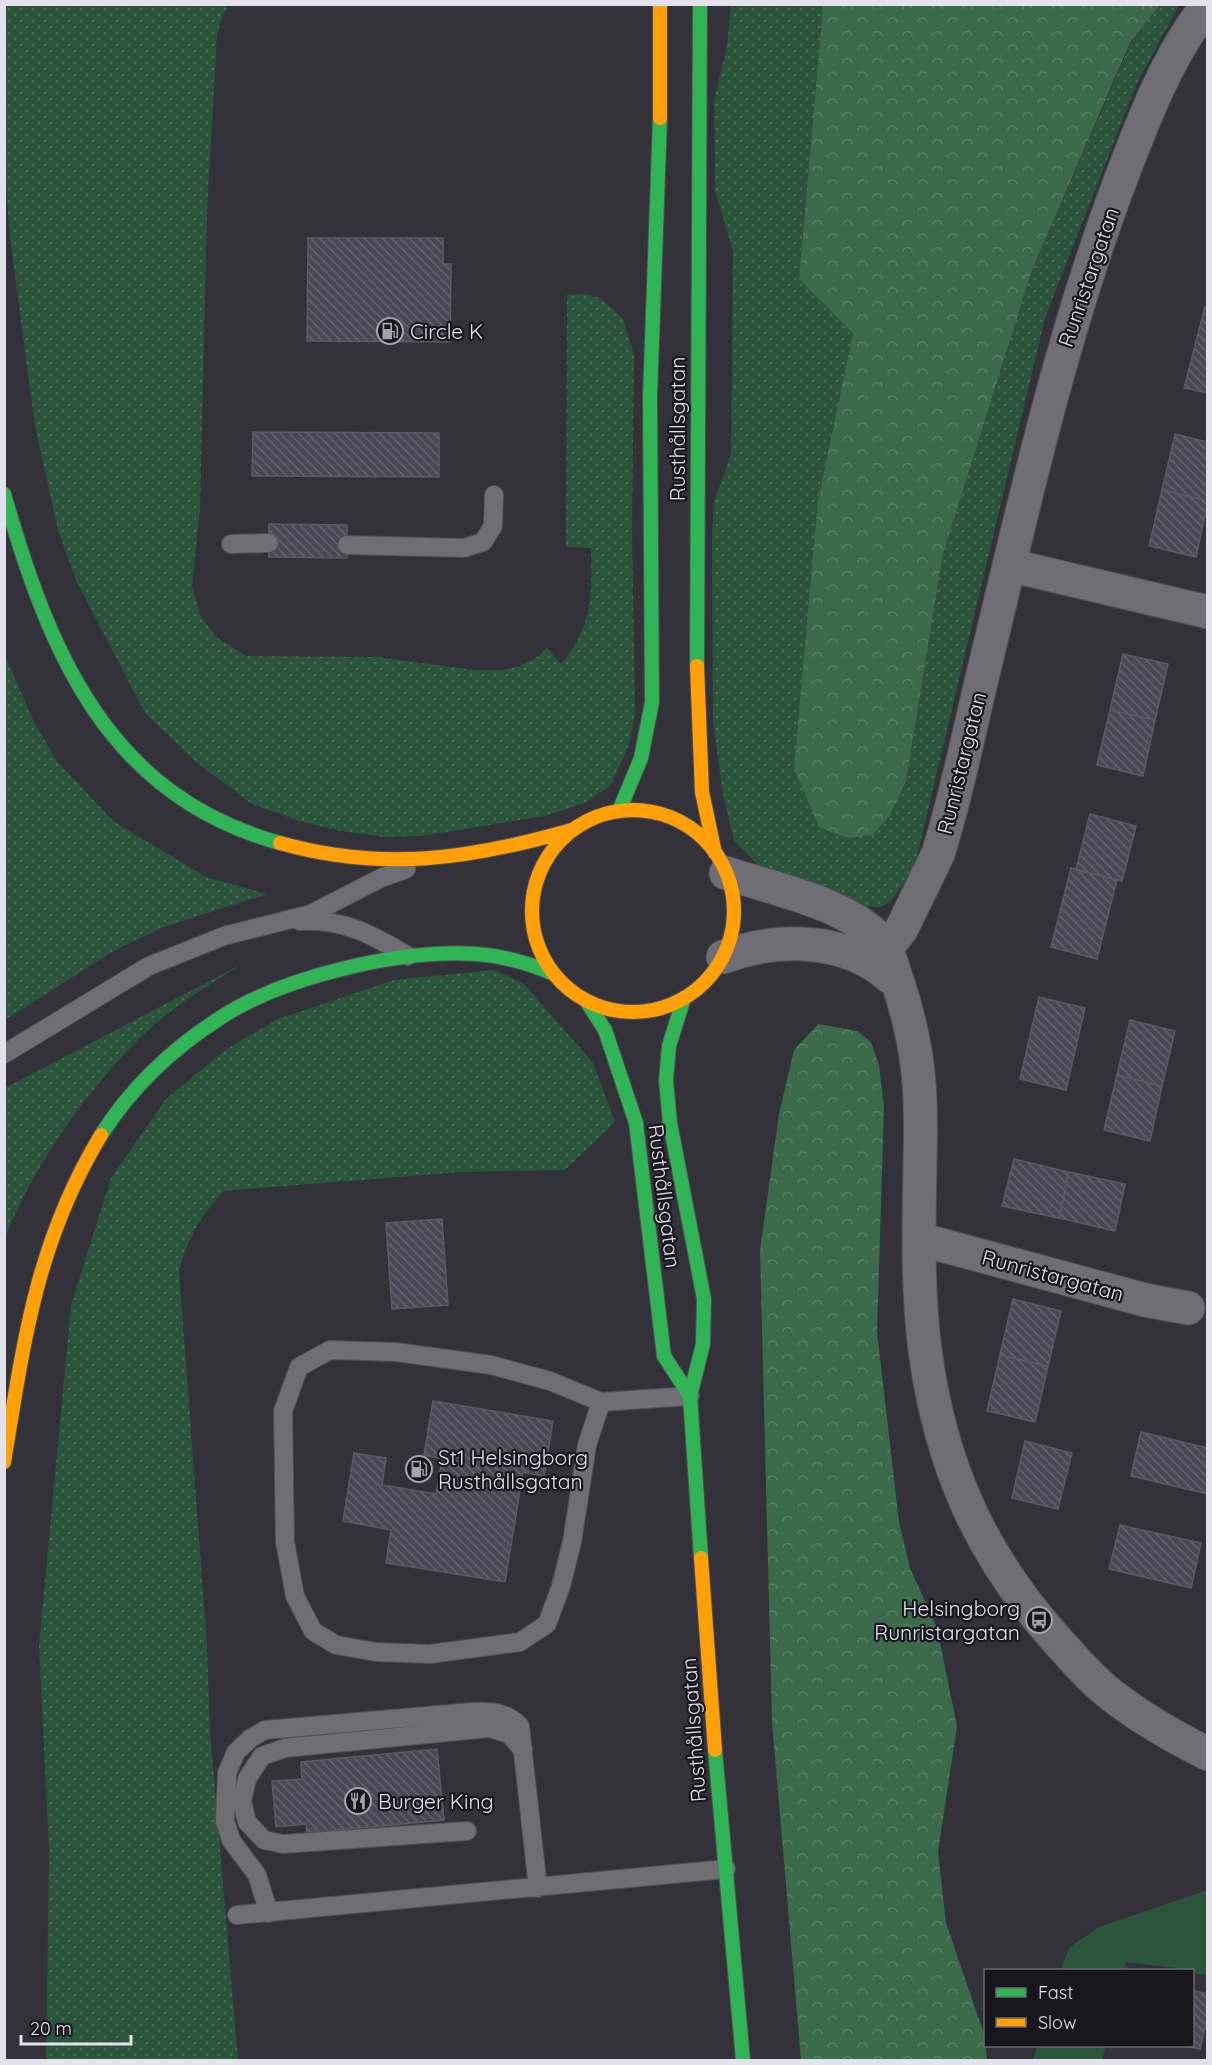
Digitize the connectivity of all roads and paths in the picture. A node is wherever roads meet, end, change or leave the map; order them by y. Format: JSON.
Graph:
{"nodes":[{"id":1,"x":660,"y":4,"type":"edge"},
{"id":2,"x":700,"y":4,"type":"edge"},
{"id":3,"x":1208,"y":5,"type":"edge"},
{"id":4,"x":4,"y":494,"type":"edge"},
{"id":5,"x":494,"y":495,"type":"dead end"},
{"id":6,"x":269,"y":543,"type":"dead end"},
{"id":7,"x":231,"y":544,"type":"dead end"},
{"id":8,"x":347,"y":545,"type":"dead end"},
{"id":9,"x":1009,"y":565,"type":"junction"},
{"id":10,"x":1208,"y":612,"type":"edge"},
{"id":11,"x":619,"y":811,"type":"junction"},
{"id":12,"x":573,"y":830,"type":"junction"},
{"id":13,"x":436,"y":859,"type":"junction"},
{"id":14,"x":721,"y":863,"type":"junction"},
{"id":15,"x":280,"y":923,"type":"junction"},
{"id":16,"x":410,"y":957,"type":"junction"},
{"id":17,"x":723,"y":957,"type":"junction"},
{"id":18,"x":879,"y":957,"type":"junction"},
{"id":19,"x":552,"y":973,"type":"junction"},
{"id":20,"x":684,"y":998,"type":"junction"},
{"id":21,"x":587,"y":1002,"type":"junction"},
{"id":22,"x":4,"y":1054,"type":"edge"},
{"id":23,"x":919,"y":1239,"type":"junction"},
{"id":24,"x":1188,"y":1308,"type":"dead end"},
{"id":25,"x":690,"y":1396,"type":"junction"},
{"id":26,"x":601,"y":1402,"type":"junction"},
{"id":27,"x":4,"y":1462,"type":"edge"},
{"id":28,"x":524,"y":1750,"type":"junction"},
{"id":29,"x":1208,"y":1754,"type":"edge"},
{"id":30,"x":467,"y":1831,"type":"dead end"},
{"id":31,"x":726,"y":1869,"type":"junction"},
{"id":32,"x":538,"y":1888,"type":"junction"},
{"id":33,"x":269,"y":1913,"type":"junction"},
{"id":34,"x":237,"y":1915,"type":"dead end"},
{"id":35,"x":742,"y":2061,"type":"edge"}],
"edges":[{"from":1,"to":11,"type":"main road","name":"Rusthållsgatan"},
{"from":2,"to":14,"type":"main road","name":"Rusthållsgatan"},
{"from":3,"to":9,"type":"street","name":"Runristargatan"},
{"from":4,"to":13,"type":"main road"},
{"from":5,"to":8,"type":"lane"},
{"from":6,"to":7,"type":"lane"},
{"from":9,"to":10,"type":"street"},
{"from":9,"to":18,"type":"street","name":"Runristargatan"},
{"from":11,"to":12,"type":"main road"},
{"from":11,"to":14,"type":"main road"},
{"from":12,"to":13,"type":"main road"},
{"from":12,"to":19,"type":"main road"},
{"from":13,"to":15,"type":"lane"},
{"from":14,"to":17,"type":"main road"},
{"from":14,"to":18,"type":"street"},
{"from":15,"to":16,"type":"lane"},
{"from":15,"to":22,"type":"lane"},
{"from":16,"to":19,"type":"main road"},
{"from":16,"to":27,"type":"main road"},
{"from":17,"to":18,"type":"street"},
{"from":17,"to":20,"type":"main road"},
{"from":18,"to":23,"type":"street"},
{"from":19,"to":21,"type":"main road"},
{"from":20,"to":21,"type":"main road"},
{"from":20,"to":25,"type":"main road","name":"Rusthållsgatan"},
{"from":21,"to":25,"type":"main road","name":"Rusthållsgatan"},
{"from":23,"to":24,"type":"street","name":"Runristargatan"},
{"from":23,"to":29,"type":"street"},
{"from":25,"to":26,"type":"lane"},
{"from":25,"to":31,"type":"main road","name":"Rusthållsgatan"},
{"from":26,"to":26,"type":"lane"},
{"from":28,"to":30,"type":"lane"},
{"from":28,"to":32,"type":"lane"},
{"from":28,"to":33,"type":"lane"},
{"from":31,"to":32,"type":"lane"},
{"from":31,"to":35,"type":"main road","name":"Rusthållsgatan"},
{"from":32,"to":33,"type":"lane"},
{"from":33,"to":34,"type":"lane"}]}
